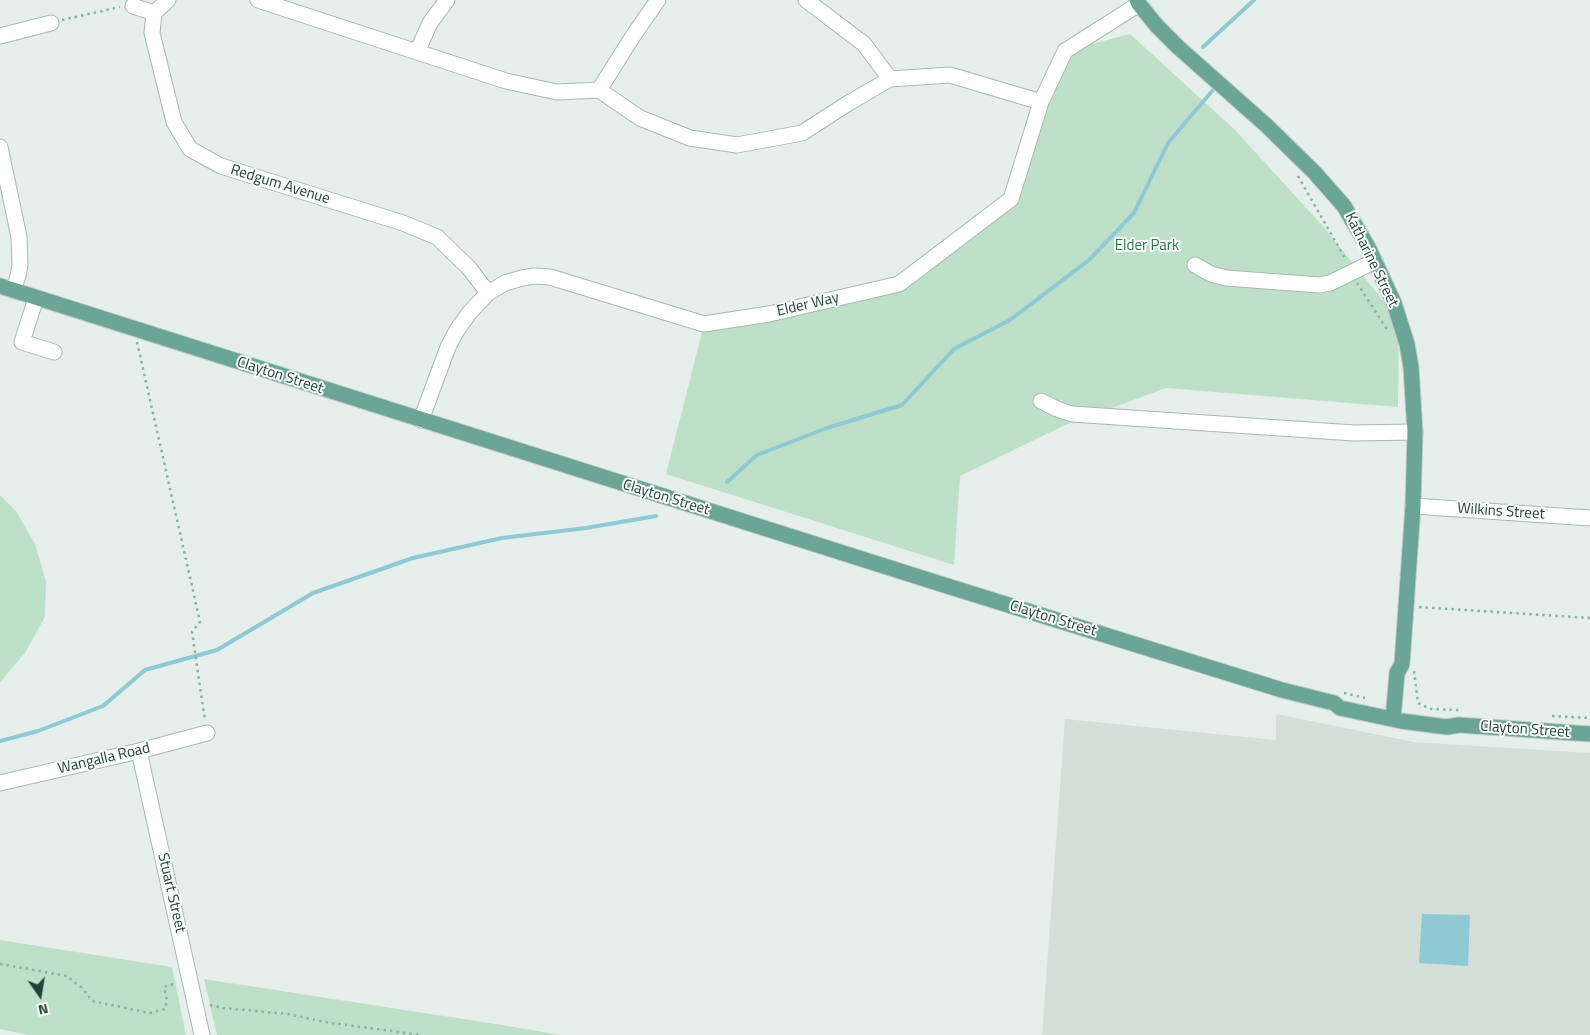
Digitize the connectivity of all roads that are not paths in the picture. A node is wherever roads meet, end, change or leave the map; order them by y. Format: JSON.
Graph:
{"nodes":[{"id":1,"x":168,"y":0,"type":"edge"},
{"id":2,"x":258,"y":0,"type":"edge"},
{"id":3,"x":447,"y":0,"type":"edge"},
{"id":4,"x":658,"y":0,"type":"edge"},
{"id":5,"x":806,"y":0,"type":"edge"},
{"id":6,"x":1138,"y":2,"type":"edge"},
{"id":7,"x":132,"y":6,"type":"road end"},
{"id":8,"x":154,"y":13,"type":"junction"},
{"id":9,"x":51,"y":23,"type":"road end"},
{"id":10,"x":0,"y":36,"type":"edge"},
{"id":11,"x":417,"y":52,"type":"junction"},
{"id":12,"x":890,"y":79,"type":"junction"},
{"id":13,"x":599,"y":90,"type":"junction"},
{"id":14,"x":1041,"y":102,"type":"junction"},
{"id":15,"x":0,"y":147,"type":"edge"},
{"id":16,"x":1375,"y":261,"type":"junction"},
{"id":17,"x":1195,"y":265,"type":"dead end"},
{"id":18,"x":6,"y":288,"type":"edge"},
{"id":19,"x":488,"y":293,"type":"junction"},
{"id":20,"x":36,"y":298,"type":"junction"},
{"id":21,"x":54,"y":352,"type":"dead end"},
{"id":22,"x":1041,"y":400,"type":"dead end"},
{"id":23,"x":422,"y":420,"type":"junction"},
{"id":24,"x":1415,"y":432,"type":"junction"},
{"id":25,"x":1413,"y":506,"type":"junction"},
{"id":26,"x":1590,"y":518,"type":"edge"},
{"id":27,"x":1397,"y":716,"type":"junction"},
{"id":28,"x":207,"y":733,"type":"road end"},
{"id":29,"x":1590,"y":734,"type":"edge"},
{"id":30,"x":139,"y":751,"type":"junction"},
{"id":31,"x":0,"y":782,"type":"edge"},
{"id":32,"x":202,"y":1035,"type":"edge"}],
"edges":[{"from":1,"to":8,"type":"street"},
{"from":2,"to":11,"type":"street"},
{"from":3,"to":11,"type":"street"},
{"from":4,"to":13,"type":"street"},
{"from":5,"to":12,"type":"street"},
{"from":6,"to":14,"type":"street","name":"Elder Way"},
{"from":6,"to":16,"type":"main road","name":"Katharine Street"},
{"from":7,"to":8,"type":"street"},
{"from":8,"to":19,"type":"street","name":"Redgum Avenue"},
{"from":9,"to":10,"type":"street"},
{"from":11,"to":13,"type":"street"},
{"from":12,"to":13,"type":"street"},
{"from":12,"to":14,"type":"street"},
{"from":14,"to":19,"type":"street","name":"Elder Way"},
{"from":15,"to":18,"type":"street"},
{"from":16,"to":17,"type":"street"},
{"from":16,"to":24,"type":"main road","name":"Katharine Street"},
{"from":18,"to":20,"type":"main road","name":"Clayton Street"},
{"from":19,"to":23,"type":"street","name":"Elder Way"},
{"from":20,"to":21,"type":"street"},
{"from":20,"to":23,"type":"main road","name":"Clayton Street"},
{"from":22,"to":24,"type":"street"},
{"from":23,"to":27,"type":"main road","name":"Clayton Street"},
{"from":24,"to":25,"type":"main road","name":"Katharine Street"},
{"from":25,"to":26,"type":"street","name":"Wilkins Street"},
{"from":25,"to":27,"type":"main road","name":"Katharine Street"},
{"from":27,"to":29,"type":"main road","name":"Clayton Street"},
{"from":28,"to":30,"type":"street","name":"Wangalla Road"},
{"from":30,"to":31,"type":"street","name":"Wangalla Road"},
{"from":30,"to":32,"type":"street","name":"Stuart Street"}]}
